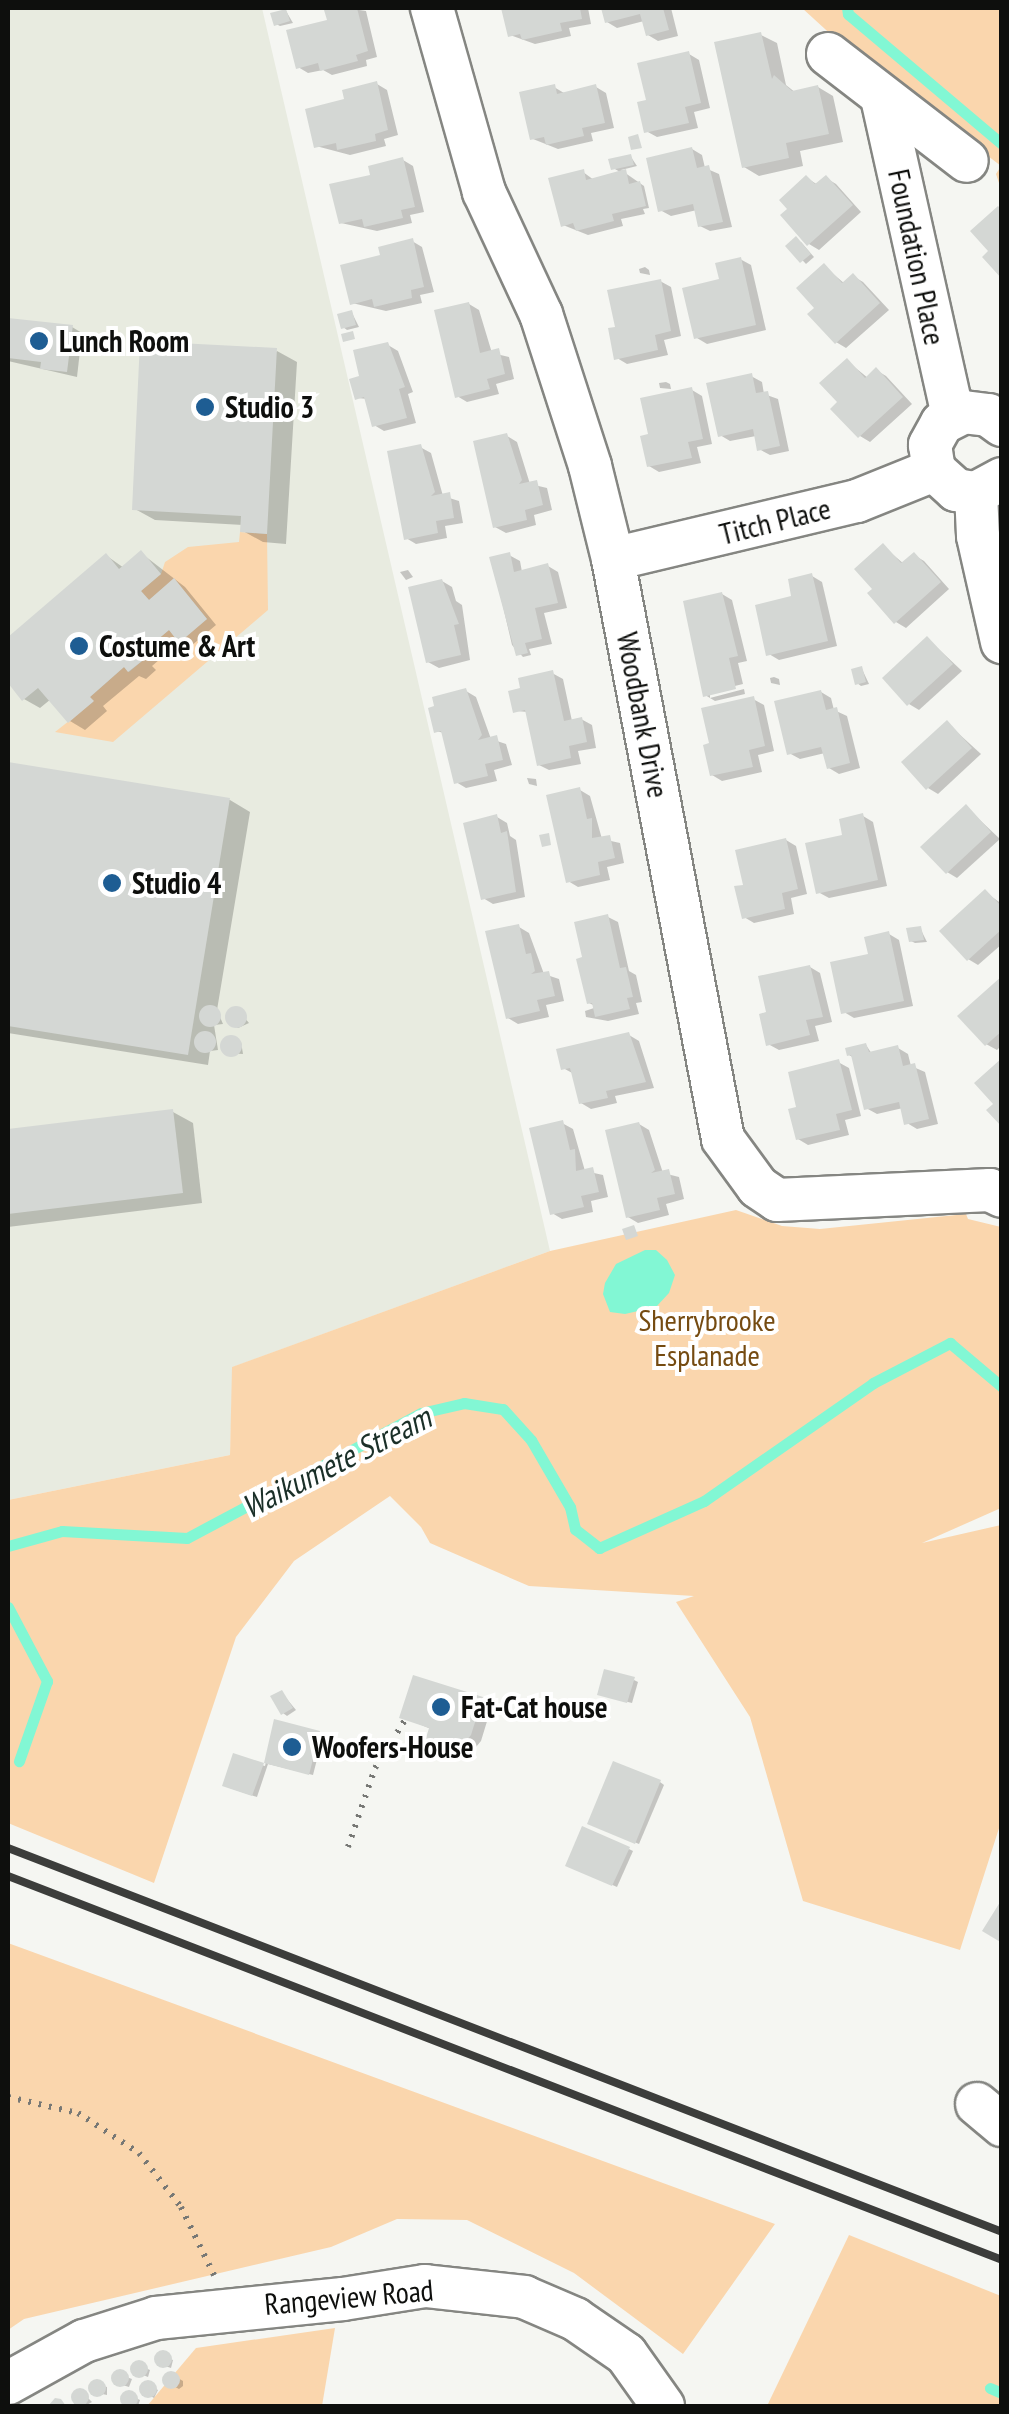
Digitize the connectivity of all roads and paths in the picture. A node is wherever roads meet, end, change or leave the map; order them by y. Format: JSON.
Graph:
{"nodes":[{"id":1,"x":432,"y":8,"type":"edge"},
{"id":2,"x":828,"y":54,"type":"dead end"},
{"id":3,"x":882,"y":98,"type":"junction"},
{"id":4,"x":967,"y":160,"type":"dead end"},
{"id":5,"x":952,"y":415,"type":"junction"},
{"id":6,"x":1002,"y":426,"type":"edge"},
{"id":7,"x":934,"y":470,"type":"junction"},
{"id":8,"x":989,"y":486,"type":"edge"},
{"id":9,"x":613,"y":559,"type":"junction"},
{"id":10,"x":1002,"y":642,"type":"edge"},
{"id":11,"x":998,"y":1192,"type":"edge"},
{"id":12,"x":405,"y":1720,"type":"dead end"},
{"id":13,"x":348,"y":1847,"type":"dead end"},
{"id":14,"x":8,"y":2097,"type":"edge"},
{"id":15,"x":229,"y":2308,"type":"junction"},
{"id":16,"x":8,"y":2383,"type":"edge"},
{"id":17,"x":663,"y":2406,"type":"edge"}],
"edges":[{"from":1,"to":9,"type":"street","name":"Woodbank Drive"},
{"from":2,"to":3,"type":"street","name":"Foundation Place"},
{"from":3,"to":4,"type":"street","name":"Foundation Place"},
{"from":3,"to":5,"type":"street","name":"Foundation Place"},
{"from":5,"to":6,"type":"street"},
{"from":5,"to":7,"type":"street"},
{"from":7,"to":8,"type":"street"},
{"from":7,"to":9,"type":"street","name":"Titch Place"},
{"from":8,"to":10,"type":"street"},
{"from":9,"to":11,"type":"street","name":"Woodbank Drive"},
{"from":12,"to":13,"type":"path"},
{"from":14,"to":15,"type":"path"},
{"from":15,"to":16,"type":"street","name":"Rangeview Road"},
{"from":15,"to":17,"type":"street","name":"Rangeview Road"}]}
